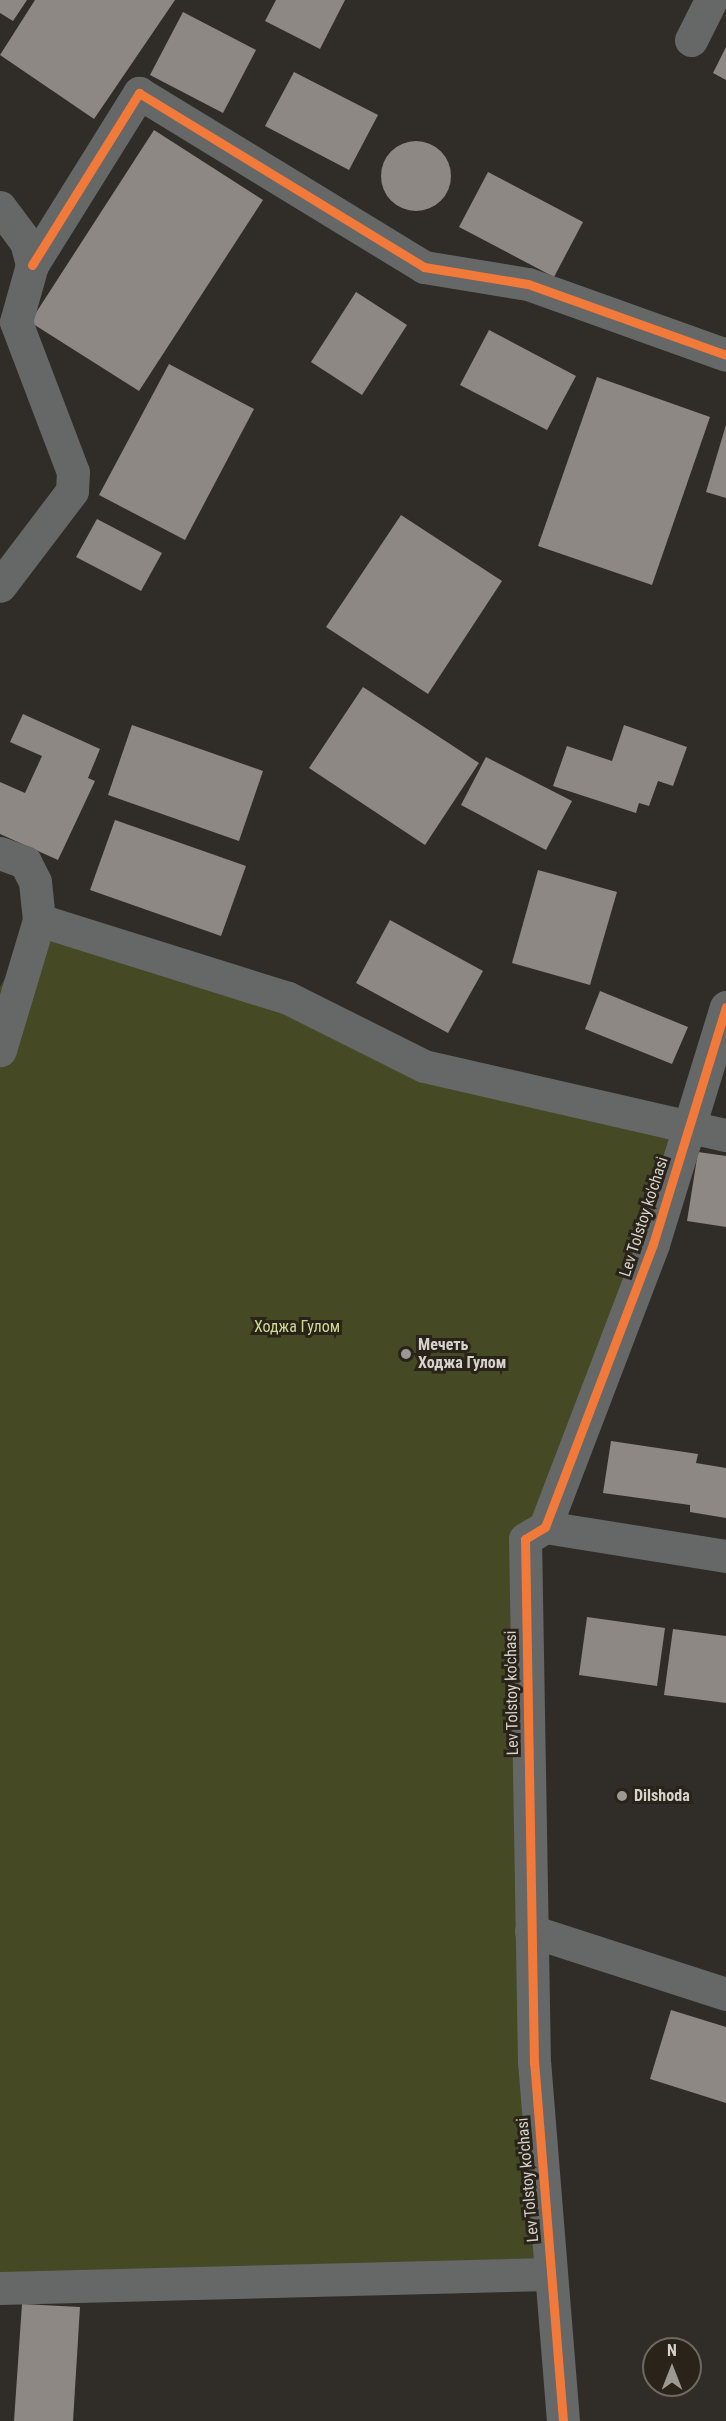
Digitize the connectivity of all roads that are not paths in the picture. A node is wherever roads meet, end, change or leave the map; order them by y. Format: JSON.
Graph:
{"nodes":[{"id":1,"x":711,"y":0,"type":"edge"},
{"id":2,"x":691,"y":40,"type":"dead end"},
{"id":3,"x":0,"y":207,"type":"edge"},
{"id":4,"x":32,"y":265,"type":"junction"},
{"id":5,"x":726,"y":355,"type":"edge"},
{"id":6,"x":0,"y":586,"type":"edge"},
{"id":7,"x":0,"y":853,"type":"edge"},
{"id":8,"x":39,"y":920,"type":"junction"},
{"id":9,"x":726,"y":1007,"type":"edge"},
{"id":10,"x":0,"y":1050,"type":"edge"},
{"id":11,"x":688,"y":1129,"type":"junction"},
{"id":12,"x":726,"y":1135,"type":"edge"},
{"id":13,"x":545,"y":1527,"type":"junction"},
{"id":14,"x":726,"y":1556,"type":"edge"},
{"id":15,"x":531,"y":1931,"type":"junction"},
{"id":16,"x":588,"y":1949,"type":"junction"},
{"id":17,"x":532,"y":1979,"type":"junction"},
{"id":18,"x":726,"y":1994,"type":"edge"},
{"id":19,"x":551,"y":2274,"type":"junction"},
{"id":20,"x":0,"y":2288,"type":"edge"},
{"id":21,"x":562,"y":2421,"type":"edge"}],
"edges":[{"from":1,"to":2,"type":"street"},
{"from":3,"to":4,"type":"street"},
{"from":4,"to":5,"type":"street"},
{"from":4,"to":6,"type":"street"},
{"from":7,"to":8,"type":"street"},
{"from":8,"to":10,"type":"street"},
{"from":8,"to":11,"type":"street"},
{"from":9,"to":11,"type":"street","name":"Lev Tolstoy ko'chasi"},
{"from":11,"to":12,"type":"street"},
{"from":11,"to":13,"type":"street","name":"Lev Tolstoy ko'chasi"},
{"from":13,"to":14,"type":"street"},
{"from":13,"to":15,"type":"street","name":"Lev Tolstoy ko'chasi"},
{"from":15,"to":16,"type":"street"},
{"from":15,"to":17,"type":"street","name":"Lev Tolstoy ko'chasi"},
{"from":16,"to":17,"type":"street"},
{"from":16,"to":18,"type":"street"},
{"from":17,"to":19,"type":"street","name":"Lev Tolstoy ko'chasi"},
{"from":19,"to":20,"type":"street"},
{"from":19,"to":21,"type":"street","name":"Lev Tolstoy ko'chasi"}]}
